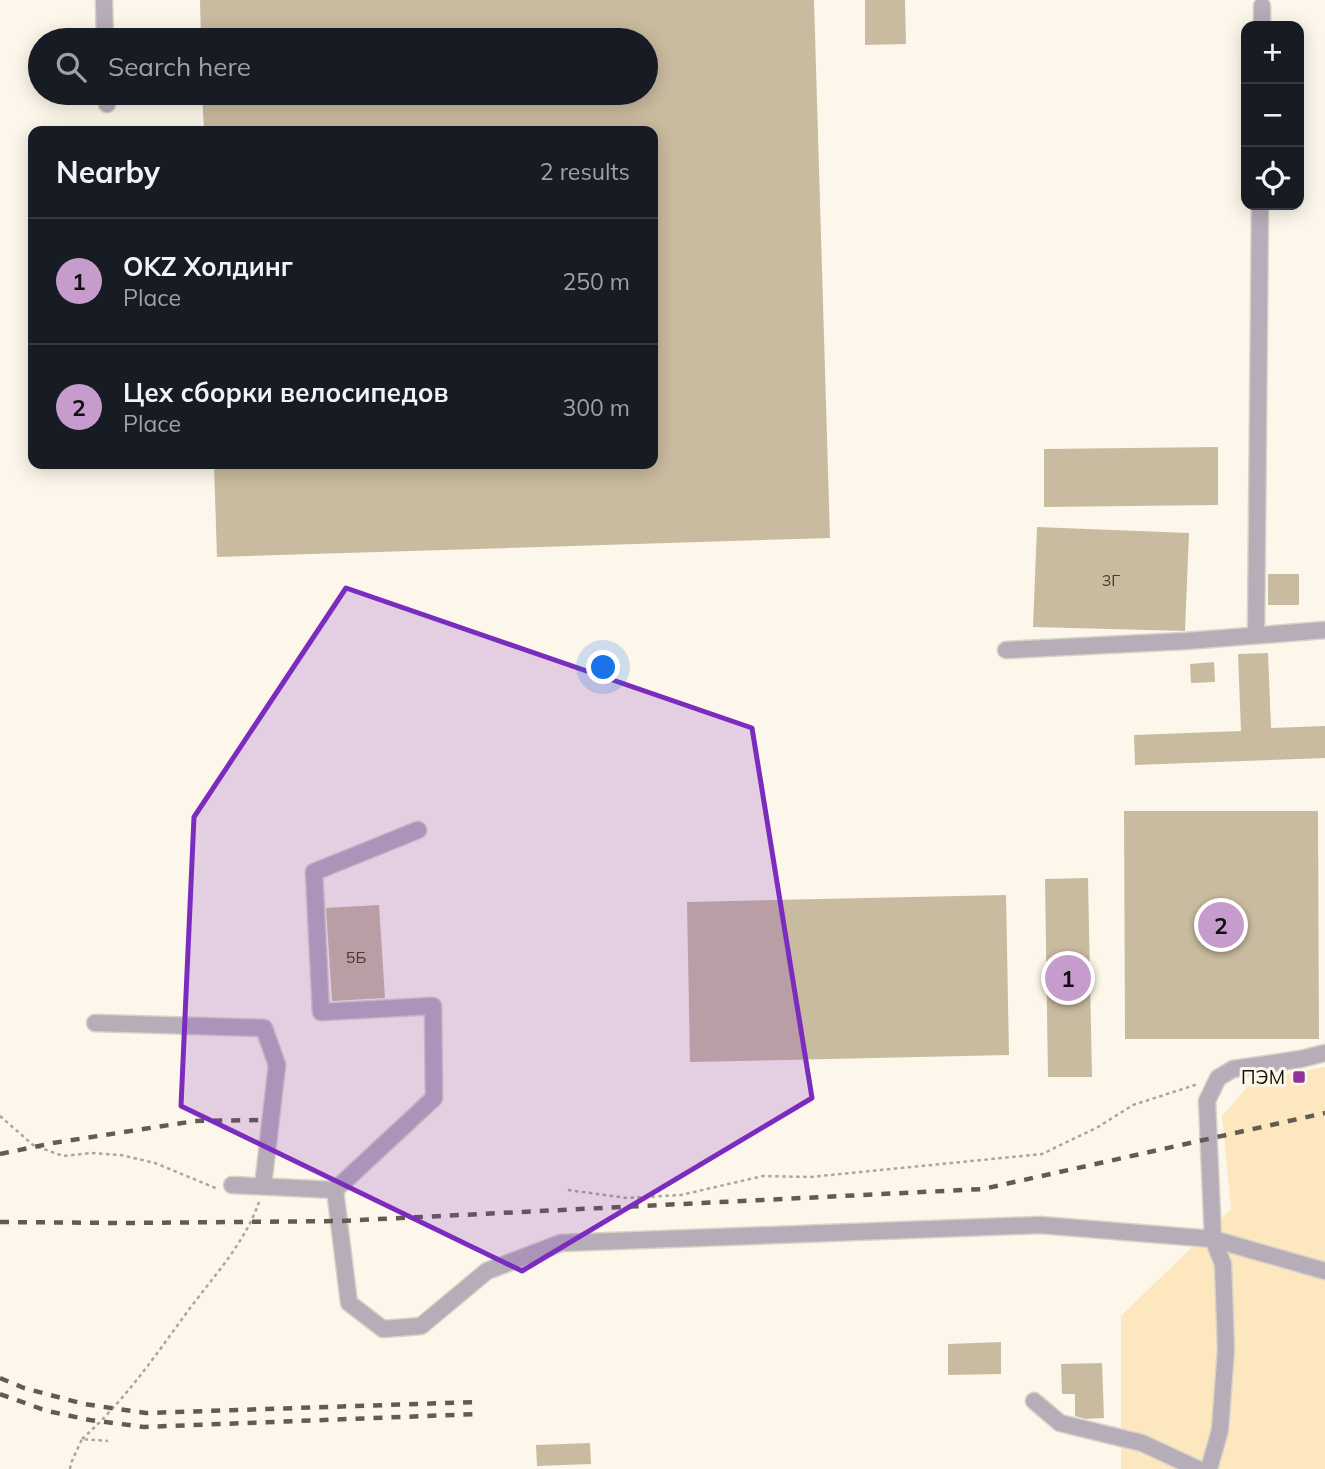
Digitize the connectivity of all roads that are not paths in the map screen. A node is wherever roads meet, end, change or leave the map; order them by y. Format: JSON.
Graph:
{"nodes":[{"id":1,"x":104,"y":0,"type":"edge"},
{"id":2,"x":1262,"y":6,"type":"dead end"},
{"id":3,"x":1262,"y":21,"type":"edge"},
{"id":4,"x":105,"y":28,"type":"edge"},
{"id":5,"x":1260,"y":210,"type":"edge"},
{"id":6,"x":1325,"y":630,"type":"edge"},
{"id":7,"x":1256,"y":635,"type":"junction"},
{"id":8,"x":1006,"y":650,"type":"dead end"},
{"id":9,"x":418,"y":830,"type":"dead end"},
{"id":10,"x":95,"y":1023,"type":"dead end"},
{"id":11,"x":1325,"y":1053,"type":"edge"},
{"id":12,"x":232,"y":1185,"type":"road end"},
{"id":13,"x":263,"y":1186,"type":"junction"},
{"id":14,"x":335,"y":1190,"type":"junction"},
{"id":15,"x":1213,"y":1239,"type":"junction"},
{"id":16,"x":1325,"y":1271,"type":"edge"},
{"id":17,"x":1034,"y":1401,"type":"dead end"},
{"id":18,"x":1198,"y":1469,"type":"edge"},
{"id":19,"x":1209,"y":1469,"type":"edge"}],
"edges":[{"from":1,"to":4,"type":"street"},
{"from":2,"to":3,"type":"street"},
{"from":5,"to":7,"type":"street"},
{"from":6,"to":7,"type":"street"},
{"from":7,"to":8,"type":"street"},
{"from":9,"to":14,"type":"street"},
{"from":10,"to":13,"type":"street"},
{"from":11,"to":15,"type":"street"},
{"from":12,"to":13,"type":"street"},
{"from":13,"to":14,"type":"street"},
{"from":14,"to":15,"type":"street"},
{"from":15,"to":16,"type":"street"},
{"from":15,"to":19,"type":"street"},
{"from":17,"to":18,"type":"street"}]}
